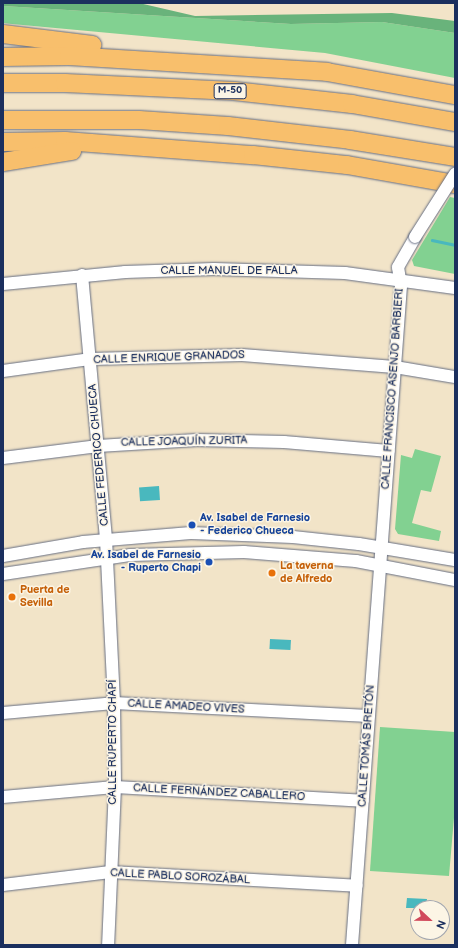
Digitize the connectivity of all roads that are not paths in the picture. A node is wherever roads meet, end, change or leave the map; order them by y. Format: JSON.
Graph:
{"nodes":[{"id":1,"x":3,"y":34,"type":"edge"},
{"id":2,"x":3,"y":57,"type":"edge"},
{"id":3,"x":326,"y":72,"type":"junction"},
{"id":4,"x":3,"y":83,"type":"edge"},
{"id":5,"x":455,"y":95,"type":"edge"},
{"id":6,"x":3,"y":120,"type":"edge"},
{"id":7,"x":455,"y":122,"type":"edge"},
{"id":8,"x":3,"y":142,"type":"edge"},
{"id":9,"x":156,"y":146,"type":"junction"},
{"id":10,"x":455,"y":157,"type":"edge"},
{"id":11,"x":3,"y":162,"type":"edge"},
{"id":12,"x":455,"y":174,"type":"edge"},
{"id":13,"x":455,"y":184,"type":"edge"},
{"id":14,"x":82,"y":275,"type":"junction"},
{"id":15,"x":399,"y":280,"type":"junction"},
{"id":16,"x":3,"y":284,"type":"edge"},
{"id":17,"x":455,"y":288,"type":"edge"},
{"id":18,"x":91,"y":359,"type":"junction"},
{"id":19,"x":395,"y":367,"type":"junction"},
{"id":20,"x":3,"y":371,"type":"edge"},
{"id":21,"x":455,"y":377,"type":"edge"},
{"id":22,"x":98,"y":446,"type":"junction"},
{"id":23,"x":389,"y":451,"type":"junction"},
{"id":24,"x":3,"y":458,"type":"edge"},
{"id":25,"x":106,"y":540,"type":"junction"},
{"id":26,"x":382,"y":546,"type":"junction"},
{"id":27,"x":3,"y":556,"type":"edge"},
{"id":28,"x":106,"y":557,"type":"junction"},
{"id":29,"x":455,"y":560,"type":"edge"},
{"id":30,"x":380,"y":565,"type":"junction"},
{"id":31,"x":3,"y":574,"type":"edge"},
{"id":32,"x":455,"y":580,"type":"edge"},
{"id":33,"x":114,"y":703,"type":"junction"},
{"id":34,"x":3,"y":713,"type":"edge"},
{"id":35,"x":369,"y":716,"type":"junction"},
{"id":36,"x":115,"y":787,"type":"junction"},
{"id":37,"x":3,"y":797,"type":"edge"},
{"id":38,"x":363,"y":801,"type":"junction"},
{"id":39,"x":110,"y":872,"type":"junction"},
{"id":40,"x":3,"y":884,"type":"edge"},
{"id":41,"x":357,"y":886,"type":"junction"},
{"id":42,"x":108,"y":945,"type":"edge"},
{"id":43,"x":352,"y":945,"type":"edge"}],
"edges":[{"from":1,"to":3,"type":"highway"},
{"from":2,"to":3,"type":"highway"},
{"from":3,"to":5,"type":"highway"},
{"from":4,"to":7,"type":"highway","number":"M-50"},
{"from":6,"to":10,"type":"highway"},
{"from":8,"to":9,"type":"highway"},
{"from":9,"to":11,"type":"highway"},
{"from":9,"to":13,"type":"highway"},
{"from":12,"to":15,"type":"street","name":"CALLE FRANCISCO ASENJO BARBIERI","bridge":true},
{"from":14,"to":15,"type":"street","name":"CALLE MANUEL DE FALLA"},
{"from":14,"to":16,"type":"street","name":"CALLE MANUEL DE FALLA"},
{"from":14,"to":18,"type":"street","name":"CALLE FEDERICO CHUECA"},
{"from":15,"to":17,"type":"street","name":"CALLE MANUEL DE FALLA"},
{"from":15,"to":19,"type":"street","name":"CALLE FRANCISCO ASENJO BARBIERI"},
{"from":18,"to":19,"type":"street","name":"CALLE ENRIQUE GRANADOS"},
{"from":18,"to":20,"type":"street","name":"CALLE ENRIQUE GRANADOS"},
{"from":18,"to":22,"type":"street","name":"CALLE FEDERICO CHUECA"},
{"from":19,"to":21,"type":"street","name":"CALLE ENRIQUE GRANADOS"},
{"from":19,"to":23,"type":"street","name":"CALLE FRANCISCO ASENJO BARBIERI"},
{"from":22,"to":23,"type":"street","name":"CALLE JOAQUÍN ZURITA"},
{"from":22,"to":24,"type":"street","name":"CALLE JOAQUÍN ZURITA"},
{"from":22,"to":25,"type":"street","name":"CALLE FEDERICO CHUECA"},
{"from":23,"to":26,"type":"street","name":"CALLE FRANCISCO ASENJO BARBIERI"},
{"from":25,"to":26,"type":"street"},
{"from":25,"to":27,"type":"street"},
{"from":25,"to":28,"type":"street","name":"CALLE RUPERTO CHAPÍ"},
{"from":26,"to":29,"type":"street"},
{"from":26,"to":30,"type":"street","name":"CALLE TOMÁS BRETÓN"},
{"from":28,"to":30,"type":"street"},
{"from":28,"to":31,"type":"street"},
{"from":28,"to":33,"type":"street","name":"CALLE RUPERTO CHAPÍ"},
{"from":30,"to":32,"type":"street"},
{"from":30,"to":35,"type":"street","name":"CALLE TOMÁS BRETÓN"},
{"from":33,"to":34,"type":"street","name":"CALLE AMADEO VIVES"},
{"from":33,"to":35,"type":"street","name":"CALLE AMADEO VIVES"},
{"from":33,"to":36,"type":"street","name":"CALLE RUPERTO CHAPÍ"},
{"from":35,"to":38,"type":"street","name":"CALLE TOMÁS BRETÓN"},
{"from":36,"to":37,"type":"street","name":"CALLE FERNÁNDEZ CABALLERO"},
{"from":36,"to":38,"type":"street","name":"CALLE FERNÁNDEZ CABALLERO"},
{"from":36,"to":39,"type":"street","name":"CALLE RUPERTO CHAPÍ"},
{"from":38,"to":41,"type":"street","name":"CALLE TOMÁS BRETÓN"},
{"from":39,"to":40,"type":"street","name":"CALLE PABLO SOROZÁBAL"},
{"from":39,"to":41,"type":"street","name":"CALLE PABLO SOROZÁBAL"},
{"from":39,"to":42,"type":"street","name":"CALLE RUPERTO CHAPÍ"},
{"from":41,"to":43,"type":"street","name":"CALLE TOMÁS BRETÓN"}]}
